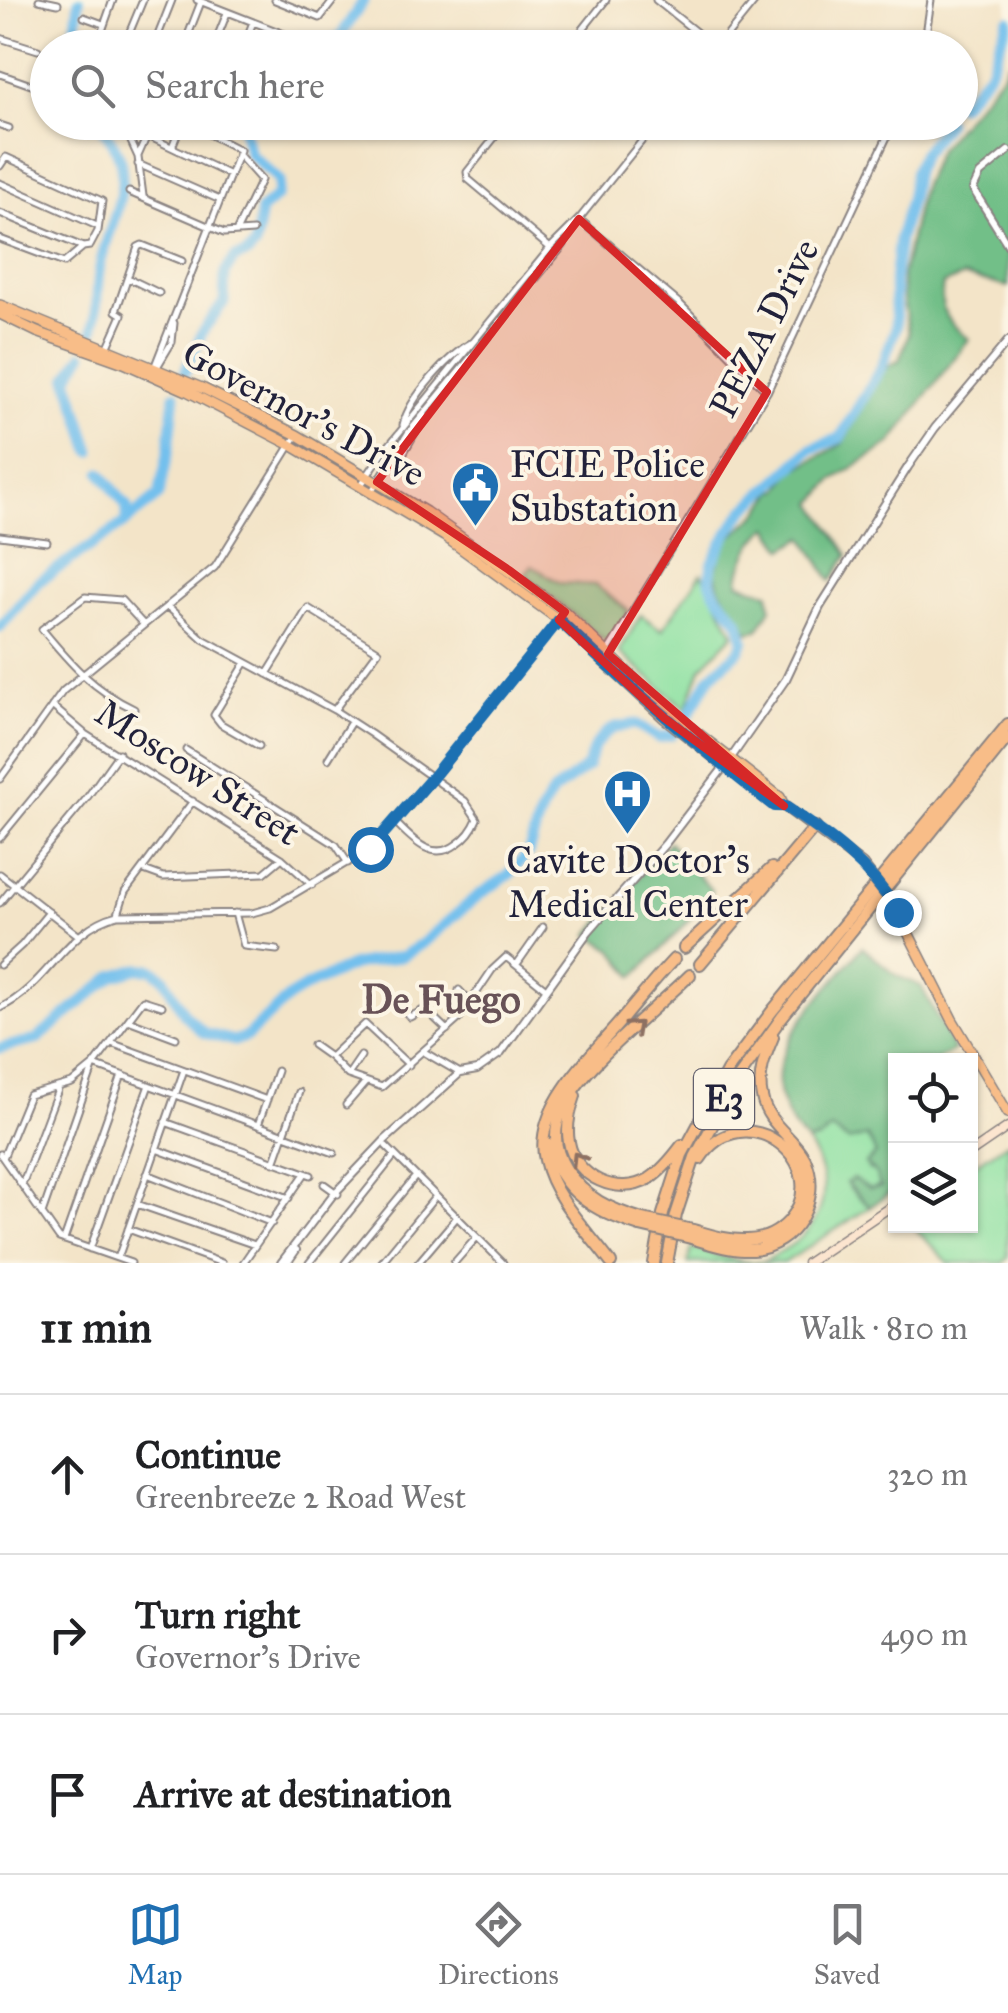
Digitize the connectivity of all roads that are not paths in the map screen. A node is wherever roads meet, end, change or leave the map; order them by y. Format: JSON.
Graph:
{"nodes":[{"id":1,"x":38,"y":0,"type":"edge"},
{"id":2,"x":113,"y":0,"type":"edge"},
{"id":3,"x":143,"y":0,"type":"edge"},
{"id":4,"x":172,"y":0,"type":"edge"},
{"id":5,"x":274,"y":0,"type":"edge"},
{"id":6,"x":299,"y":0,"type":"edge"},
{"id":7,"x":334,"y":0,"type":"edge"},
{"id":8,"x":606,"y":0,"type":"edge"},
{"id":9,"x":656,"y":0,"type":"edge"},
{"id":10,"x":756,"y":0,"type":"edge"},
{"id":11,"x":931,"y":0,"type":"edge"},
{"id":12,"x":199,"y":1,"type":"edge"},
{"id":13,"x":58,"y":4,"type":"dead end"},
{"id":14,"x":295,"y":8,"type":"junction"},
{"id":15,"x":228,"y":12,"type":"junction"},
{"id":16,"x":84,"y":17,"type":"dead end"},
{"id":17,"x":253,"y":22,"type":"junction"},
{"id":18,"x":103,"y":24,"type":"junction"},
{"id":19,"x":101,"y":30,"type":"edge"},
{"id":20,"x":130,"y":30,"type":"edge"},
{"id":21,"x":160,"y":30,"type":"edge"},
{"id":22,"x":189,"y":30,"type":"edge"},
{"id":23,"x":220,"y":30,"type":"edge"},
{"id":24,"x":250,"y":30,"type":"edge"},
{"id":25,"x":273,"y":30,"type":"edge"},
{"id":26,"x":582,"y":30,"type":"edge"},
{"id":27,"x":694,"y":30,"type":"edge"},
{"id":28,"x":732,"y":30,"type":"edge"},
{"id":29,"x":927,"y":30,"type":"edge"},
{"id":30,"x":0,"y":38,"type":"edge"},
{"id":31,"x":30,"y":47,"type":"edge"},
{"id":32,"x":0,"y":74,"type":"edge"},
{"id":33,"x":30,"y":84,"type":"edge"},
{"id":34,"x":0,"y":124,"type":"edge"},
{"id":35,"x":9,"y":128,"type":"dead end"},
{"id":36,"x":129,"y":140,"type":"edge"},
{"id":37,"x":146,"y":140,"type":"edge"},
{"id":38,"x":157,"y":140,"type":"edge"},
{"id":39,"x":175,"y":140,"type":"edge"},
{"id":40,"x":219,"y":140,"type":"edge"},
{"id":41,"x":493,"y":140,"type":"edge"},
{"id":42,"x":642,"y":140,"type":"edge"},
{"id":43,"x":886,"y":140,"type":"edge"},
{"id":44,"x":172,"y":147,"type":"junction"},
{"id":45,"x":1008,"y":150,"type":"edge"},
{"id":46,"x":239,"y":152,"type":"junction"},
{"id":47,"x":138,"y":161,"type":"junction"},
{"id":48,"x":0,"y":166,"type":"edge"},
{"id":49,"x":230,"y":175,"type":"junction"},
{"id":50,"x":0,"y":184,"type":"edge"},
{"id":51,"x":129,"y":192,"type":"dead end"},
{"id":52,"x":144,"y":198,"type":"junction"},
{"id":53,"x":220,"y":200,"type":"junction"},
{"id":54,"x":0,"y":212,"type":"edge"},
{"id":55,"x":579,"y":219,"type":"junction"},
{"id":56,"x":97,"y":226,"type":"junction"},
{"id":57,"x":210,"y":228,"type":"junction"},
{"id":58,"x":253,"y":232,"type":"dead end"},
{"id":59,"x":236,"y":233,"type":"junction"},
{"id":60,"x":1,"y":240,"type":"edge"},
{"id":61,"x":1008,"y":245,"type":"edge"},
{"id":62,"x":83,"y":246,"type":"junction"},
{"id":63,"x":550,"y":248,"type":"junction"},
{"id":64,"x":0,"y":250,"type":"edge"},
{"id":65,"x":182,"y":261,"type":"dead end"},
{"id":66,"x":128,"y":278,"type":"junction"},
{"id":67,"x":159,"y":293,"type":"dead end"},
{"id":68,"x":0,"y":305,"type":"edge"},
{"id":69,"x":0,"y":314,"type":"edge"},
{"id":70,"x":1008,"y":340,"type":"edge"},
{"id":71,"x":106,"y":351,"type":"junction"},
{"id":72,"x":153,"y":371,"type":"junction"},
{"id":73,"x":767,"y":392,"type":"junction"},
{"id":74,"x":294,"y":440,"type":"junction"},
{"id":75,"x":364,"y":480,"type":"junction"},
{"id":76,"x":377,"y":488,"type":"junction"},
{"id":77,"x":0,"y":536,"type":"edge"},
{"id":78,"x":47,"y":542,"type":"dead end"},
{"id":79,"x":168,"y":606,"type":"junction"},
{"id":80,"x":562,"y":616,"type":"junction"},
{"id":81,"x":143,"y":624,"type":"junction"},
{"id":82,"x":607,"y":654,"type":"junction"},
{"id":83,"x":245,"y":664,"type":"junction"},
{"id":84,"x":267,"y":674,"type":"junction"},
{"id":85,"x":80,"y":675,"type":"junction"},
{"id":86,"x":52,"y":706,"type":"junction"},
{"id":87,"x":134,"y":709,"type":"dead end"},
{"id":88,"x":334,"y":710,"type":"junction"},
{"id":89,"x":667,"y":714,"type":"junction"},
{"id":90,"x":352,"y":722,"type":"junction"},
{"id":91,"x":1008,"y":724,"type":"edge"},
{"id":92,"x":85,"y":734,"type":"junction"},
{"id":93,"x":1008,"y":737,"type":"edge"},
{"id":94,"x":259,"y":746,"type":"dead end"},
{"id":95,"x":186,"y":750,"type":"dead end"},
{"id":96,"x":118,"y":754,"type":"junction"},
{"id":97,"x":328,"y":759,"type":"dead end"},
{"id":98,"x":727,"y":763,"type":"junction"},
{"id":99,"x":432,"y":778,"type":"junction"},
{"id":100,"x":0,"y":779,"type":"edge"},
{"id":101,"x":193,"y":801,"type":"junction"},
{"id":102,"x":394,"y":821,"type":"junction"},
{"id":103,"x":814,"y":826,"type":"junction"},
{"id":104,"x":0,"y":838,"type":"edge"},
{"id":105,"x":282,"y":858,"type":"junction"},
{"id":106,"x":348,"y":864,"type":"junction"},
{"id":107,"x":144,"y":870,"type":"junction"},
{"id":108,"x":0,"y":874,"type":"edge"},
{"id":109,"x":312,"y":885,"type":"junction"},
{"id":110,"x":15,"y":886,"type":"junction"},
{"id":111,"x":0,"y":904,"type":"edge"},
{"id":112,"x":49,"y":912,"type":"junction"},
{"id":113,"x":235,"y":913,"type":"junction"},
{"id":114,"x":118,"y":914,"type":"junction"},
{"id":115,"x":543,"y":926,"type":"dead end"},
{"id":116,"x":78,"y":934,"type":"junction"},
{"id":117,"x":684,"y":948,"type":"dead end"},
{"id":118,"x":278,"y":950,"type":"dead end"},
{"id":119,"x":674,"y":959,"type":"dead end"},
{"id":120,"x":517,"y":964,"type":"junction"},
{"id":121,"x":700,"y":964,"type":"dead end"},
{"id":122,"x":0,"y":965,"type":"edge"},
{"id":123,"x":690,"y":975,"type":"dead end"},
{"id":124,"x":546,"y":989,"type":"junction"},
{"id":125,"x":459,"y":990,"type":"dead end"},
{"id":126,"x":396,"y":1002,"type":"dead end"},
{"id":127,"x":470,"y":1002,"type":"junction"},
{"id":128,"x":162,"y":1006,"type":"dead end"},
{"id":129,"x":0,"y":1008,"type":"edge"},
{"id":130,"x":782,"y":1017,"type":"junction"},
{"id":131,"x":128,"y":1020,"type":"junction"},
{"id":132,"x":447,"y":1030,"type":"junction"},
{"id":133,"x":176,"y":1038,"type":"dead end"},
{"id":134,"x":110,"y":1042,"type":"junction"},
{"id":135,"x":313,"y":1046,"type":"dead end"},
{"id":136,"x":424,"y":1052,"type":"junction"},
{"id":137,"x":362,"y":1056,"type":"dead end"},
{"id":138,"x":330,"y":1057,"type":"junction"},
{"id":139,"x":94,"y":1065,"type":"junction"},
{"id":140,"x":409,"y":1065,"type":"junction"},
{"id":141,"x":184,"y":1070,"type":"junction"},
{"id":142,"x":277,"y":1070,"type":"dead end"},
{"id":143,"x":460,"y":1073,"type":"junction"},
{"id":144,"x":122,"y":1075,"type":"junction"},
{"id":145,"x":348,"y":1075,"type":"junction"},
{"id":146,"x":582,"y":1082,"type":"junction"},
{"id":147,"x":366,"y":1083,"type":"junction"},
{"id":148,"x":149,"y":1085,"type":"junction"},
{"id":149,"x":59,"y":1087,"type":"junction"},
{"id":150,"x":299,"y":1092,"type":"dead end"},
{"id":151,"x":175,"y":1094,"type":"junction"},
{"id":152,"x":267,"y":1100,"type":"junction"},
{"id":153,"x":346,"y":1105,"type":"dead end"},
{"id":154,"x":1008,"y":1113,"type":"edge"},
{"id":155,"x":165,"y":1122,"type":"junction"},
{"id":156,"x":548,"y":1123,"type":"junction"},
{"id":157,"x":258,"y":1125,"type":"junction"},
{"id":158,"x":694,"y":1128,"type":"junction"},
{"id":159,"x":1008,"y":1128,"type":"edge"},
{"id":160,"x":284,"y":1134,"type":"junction"},
{"id":161,"x":386,"y":1146,"type":"dead end"},
{"id":162,"x":978,"y":1148,"type":"edge"},
{"id":163,"x":156,"y":1150,"type":"junction"},
{"id":164,"x":334,"y":1153,"type":"dead end"},
{"id":165,"x":395,"y":1155,"type":"junction"},
{"id":166,"x":2,"y":1156,"type":"edge"},
{"id":167,"x":274,"y":1163,"type":"junction"},
{"id":168,"x":147,"y":1174,"type":"junction"},
{"id":169,"x":416,"y":1176,"type":"junction"},
{"id":170,"x":324,"y":1184,"type":"dead end"},
{"id":171,"x":22,"y":1185,"type":"junction"},
{"id":172,"x":683,"y":1191,"type":"junction"},
{"id":173,"x":338,"y":1192,"type":"junction"},
{"id":174,"x":436,"y":1196,"type":"junction"},
{"id":175,"x":289,"y":1198,"type":"junction"},
{"id":176,"x":136,"y":1204,"type":"junction"},
{"id":177,"x":888,"y":1208,"type":"edge"},
{"id":178,"x":42,"y":1214,"type":"junction"},
{"id":179,"x":457,"y":1217,"type":"junction"},
{"id":180,"x":641,"y":1222,"type":"junction"},
{"id":181,"x":272,"y":1223,"type":"junction"},
{"id":182,"x":128,"y":1229,"type":"junction"},
{"id":183,"x":692,"y":1234,"type":"junction"},
{"id":184,"x":477,"y":1237,"type":"junction"},
{"id":185,"x":64,"y":1240,"type":"junction"},
{"id":186,"x":255,"y":1245,"type":"junction"},
{"id":187,"x":90,"y":1249,"type":"junction"},
{"id":188,"x":118,"y":1258,"type":"junction"},
{"id":189,"x":497,"y":1261,"type":"edge"},
{"id":190,"x":131,"y":1263,"type":"edge"},
{"id":191,"x":222,"y":1263,"type":"edge"},
{"id":192,"x":243,"y":1263,"type":"edge"},
{"id":193,"x":284,"y":1263,"type":"edge"},
{"id":194,"x":309,"y":1263,"type":"edge"},
{"id":195,"x":345,"y":1263,"type":"edge"},
{"id":196,"x":382,"y":1263,"type":"edge"},
{"id":197,"x":418,"y":1263,"type":"edge"},
{"id":198,"x":454,"y":1263,"type":"edge"},
{"id":199,"x":611,"y":1263,"type":"edge"},
{"id":200,"x":654,"y":1263,"type":"edge"},
{"id":201,"x":666,"y":1263,"type":"edge"},
{"id":202,"x":807,"y":1263,"type":"edge"}],
"edges":[{"from":1,"to":13,"type":"street"},
{"from":2,"to":18,"type":"street"},
{"from":3,"to":20,"type":"street"},
{"from":4,"to":21,"type":"street"},
{"from":5,"to":14,"type":"street"},
{"from":6,"to":14,"type":"street"},
{"from":7,"to":14,"type":"street"},
{"from":8,"to":26,"type":"street"},
{"from":9,"to":27,"type":"street"},
{"from":10,"to":28,"type":"street"},
{"from":11,"to":29,"type":"street"},
{"from":12,"to":15,"type":"street"},
{"from":12,"to":22,"type":"street"},
{"from":15,"to":17,"type":"street"},
{"from":15,"to":23,"type":"street"},
{"from":16,"to":18,"type":"street"},
{"from":17,"to":24,"type":"street"},
{"from":17,"to":25,"type":"street"},
{"from":18,"to":19,"type":"street"},
{"from":30,"to":31,"type":"street"},
{"from":32,"to":33,"type":"street"},
{"from":34,"to":35,"type":"street"},
{"from":36,"to":47,"type":"street"},
{"from":37,"to":47,"type":"street"},
{"from":38,"to":44,"type":"street"},
{"from":39,"to":44,"type":"street"},
{"from":40,"to":46,"type":"street"},
{"from":41,"to":63,"type":"street"},
{"from":42,"to":55,"type":"street"},
{"from":43,"to":73,"type":"street","name":"PEZA Drive"},
{"from":44,"to":49,"type":"street"},
{"from":45,"to":61,"type":"street"},
{"from":46,"to":49,"type":"street"},
{"from":46,"to":59,"type":"street"},
{"from":47,"to":52,"type":"street"},
{"from":47,"to":53,"type":"street"},
{"from":48,"to":56,"type":"street"},
{"from":49,"to":53,"type":"street"},
{"from":50,"to":56,"type":"street"},
{"from":51,"to":52,"type":"street"},
{"from":52,"to":57,"type":"street"},
{"from":53,"to":57,"type":"street"},
{"from":54,"to":62,"type":"street"},
{"from":55,"to":63,"type":"street"},
{"from":55,"to":73,"type":"street"},
{"from":55,"to":76,"type":"street"},
{"from":56,"to":62,"type":"street"},
{"from":57,"to":59,"type":"street"},
{"from":57,"to":72,"type":"street"},
{"from":58,"to":59,"type":"street"},
{"from":60,"to":62,"type":"street"},
{"from":60,"to":64,"type":"street"},
{"from":63,"to":75,"type":"street"},
{"from":65,"to":66,"type":"street"},
{"from":66,"to":67,"type":"street"},
{"from":66,"to":71,"type":"street"},
{"from":68,"to":71,"type":"main road","name":"Governor's Drive"},
{"from":69,"to":71,"type":"main road","name":"Governor's Drive"},
{"from":70,"to":98,"type":"street"},
{"from":71,"to":72,"type":"main road","name":"Governor's Drive"},
{"from":72,"to":74,"type":"main road","name":"Governor's Drive"},
{"from":73,"to":82,"type":"street","name":"PEZA Drive"},
{"from":74,"to":75,"type":"main road","name":"Governor's Drive"},
{"from":74,"to":79,"type":"street"},
{"from":75,"to":76,"type":"main road","name":"Governor's Drive"},
{"from":76,"to":80,"type":"main road","name":"Governor's Drive"},
{"from":77,"to":78,"type":"street"},
{"from":79,"to":81,"type":"street"},
{"from":79,"to":83,"type":"street"},
{"from":80,"to":82,"type":"main road","name":"Governor's Drive"},
{"from":80,"to":89,"type":"main road","name":"Governor's Drive"},
{"from":80,"to":99,"type":"street"},
{"from":81,"to":85,"type":"street"},
{"from":81,"to":85,"type":"street"},
{"from":82,"to":89,"type":"main road","name":"Governor's Drive"},
{"from":83,"to":84,"type":"street"},
{"from":83,"to":94,"type":"street"},
{"from":84,"to":88,"type":"street"},
{"from":84,"to":88,"type":"street"},
{"from":85,"to":86,"type":"street"},
{"from":85,"to":87,"type":"street"},
{"from":86,"to":92,"type":"street","name":"Moscow Street"},
{"from":86,"to":100,"type":"street"},
{"from":88,"to":90,"type":"street"},
{"from":89,"to":98,"type":"main road","name":"Governor's Drive"},
{"from":90,"to":97,"type":"street"},
{"from":90,"to":99,"type":"street"},
{"from":91,"to":158,"type":"highway","number":"E3"},
{"from":92,"to":96,"type":"street","name":"Moscow Street"},
{"from":92,"to":104,"type":"street"},
{"from":93,"to":130,"type":"highway","number":"E3"},
{"from":95,"to":106,"type":"street"},
{"from":96,"to":101,"type":"street","name":"Moscow Street"},
{"from":96,"to":110,"type":"street"},
{"from":98,"to":103,"type":"main road","name":"Governor's Drive"},
{"from":98,"to":124,"type":"street"},
{"from":99,"to":102,"type":"street"},
{"from":99,"to":102,"type":"street"},
{"from":101,"to":105,"type":"street","name":"Moscow Street"},
{"from":101,"to":107,"type":"street"},
{"from":102,"to":106,"type":"street"},
{"from":103,"to":117,"type":"highway"},
{"from":103,"to":121,"type":"highway"},
{"from":103,"to":154,"type":"main road","name":"Governor's Drive","bridge":true},
{"from":105,"to":107,"type":"street"},
{"from":105,"to":109,"type":"street","name":"Moscow Street"},
{"from":106,"to":109,"type":"street"},
{"from":107,"to":114,"type":"street"},
{"from":108,"to":110,"type":"street"},
{"from":109,"to":113,"type":"street"},
{"from":110,"to":111,"type":"street"},
{"from":110,"to":112,"type":"street"},
{"from":112,"to":116,"type":"street"},
{"from":112,"to":122,"type":"street"},
{"from":113,"to":114,"type":"street"},
{"from":113,"to":118,"type":"street"},
{"from":114,"to":116,"type":"street"},
{"from":115,"to":120,"type":"street"},
{"from":116,"to":129,"type":"street"},
{"from":119,"to":156,"type":"highway"},
{"from":120,"to":124,"type":"street"},
{"from":120,"to":127,"type":"street"},
{"from":146,"to":123,"type":"highway","one_way":true},
{"from":124,"to":143,"type":"street"},
{"from":125,"to":127,"type":"street"},
{"from":126,"to":132,"type":"street"},
{"from":127,"to":132,"type":"street"},
{"from":128,"to":131,"type":"street"},
{"from":130,"to":172,"type":"highway","number":"E3"},
{"from":130,"to":183,"type":"highway"},
{"from":131,"to":133,"type":"street"},
{"from":131,"to":134,"type":"street"},
{"from":132,"to":136,"type":"street"},
{"from":134,"to":139,"type":"street"},
{"from":134,"to":141,"type":"street"},
{"from":135,"to":138,"type":"street"},
{"from":136,"to":140,"type":"street"},
{"from":136,"to":143,"type":"street"},
{"from":137,"to":145,"type":"street"},
{"from":138,"to":140,"type":"street"},
{"from":138,"to":145,"type":"street"},
{"from":139,"to":144,"type":"street"},
{"from":139,"to":149,"type":"street"},
{"from":139,"to":178,"type":"street"},
{"from":140,"to":147,"type":"street"},
{"from":141,"to":151,"type":"street"},
{"from":141,"to":152,"type":"street"},
{"from":142,"to":152,"type":"street"},
{"from":143,"to":173,"type":"street"},
{"from":144,"to":148,"type":"street"},
{"from":144,"to":185,"type":"street"},
{"from":145,"to":147,"type":"street"},
{"from":158,"to":146,"type":"highway","one_way":true},
{"from":146,"to":180,"type":"highway"},
{"from":147,"to":153,"type":"street"},
{"from":148,"to":151,"type":"street"},
{"from":148,"to":187,"type":"street"},
{"from":149,"to":166,"type":"street"},
{"from":149,"to":171,"type":"street"},
{"from":150,"to":160,"type":"street"},
{"from":151,"to":155,"type":"street"},
{"from":151,"to":157,"type":"street"},
{"from":152,"to":157,"type":"street"},
{"from":155,"to":163,"type":"street"},
{"from":155,"to":167,"type":"street"},
{"from":156,"to":180,"type":"highway"},
{"from":156,"to":199,"type":"highway"},
{"from":157,"to":160,"type":"street"},
{"from":158,"to":200,"type":"highway","number":"E3"},
{"from":159,"to":162,"type":"main road"},
{"from":160,"to":164,"type":"street"},
{"from":160,"to":167,"type":"street"},
{"from":161,"to":165,"type":"street"},
{"from":163,"to":168,"type":"street"},
{"from":163,"to":175,"type":"street"},
{"from":165,"to":169,"type":"street"},
{"from":165,"to":194,"type":"street"},
{"from":166,"to":171,"type":"street"},
{"from":167,"to":175,"type":"street"},
{"from":168,"to":176,"type":"street"},
{"from":168,"to":181,"type":"street"},
{"from":169,"to":174,"type":"street"},
{"from":169,"to":195,"type":"street"},
{"from":170,"to":173,"type":"street"},
{"from":171,"to":178,"type":"street"},
{"from":172,"to":183,"type":"highway"},
{"from":172,"to":201,"type":"highway","number":"E3"},
{"from":173,"to":193,"type":"street"},
{"from":174,"to":179,"type":"street"},
{"from":174,"to":196,"type":"street"},
{"from":175,"to":181,"type":"street"},
{"from":176,"to":182,"type":"street"},
{"from":176,"to":186,"type":"street"},
{"from":177,"to":202,"type":"main road"},
{"from":178,"to":185,"type":"street"},
{"from":179,"to":184,"type":"street"},
{"from":179,"to":197,"type":"street"},
{"from":180,"to":183,"type":"highway","bridge":true},
{"from":181,"to":186,"type":"street"},
{"from":182,"to":188,"type":"street"},
{"from":182,"to":191,"type":"street"},
{"from":184,"to":189,"type":"street"},
{"from":184,"to":198,"type":"street"},
{"from":185,"to":187,"type":"street"},
{"from":186,"to":192,"type":"street"},
{"from":187,"to":188,"type":"street"},
{"from":188,"to":190,"type":"street"}]}
